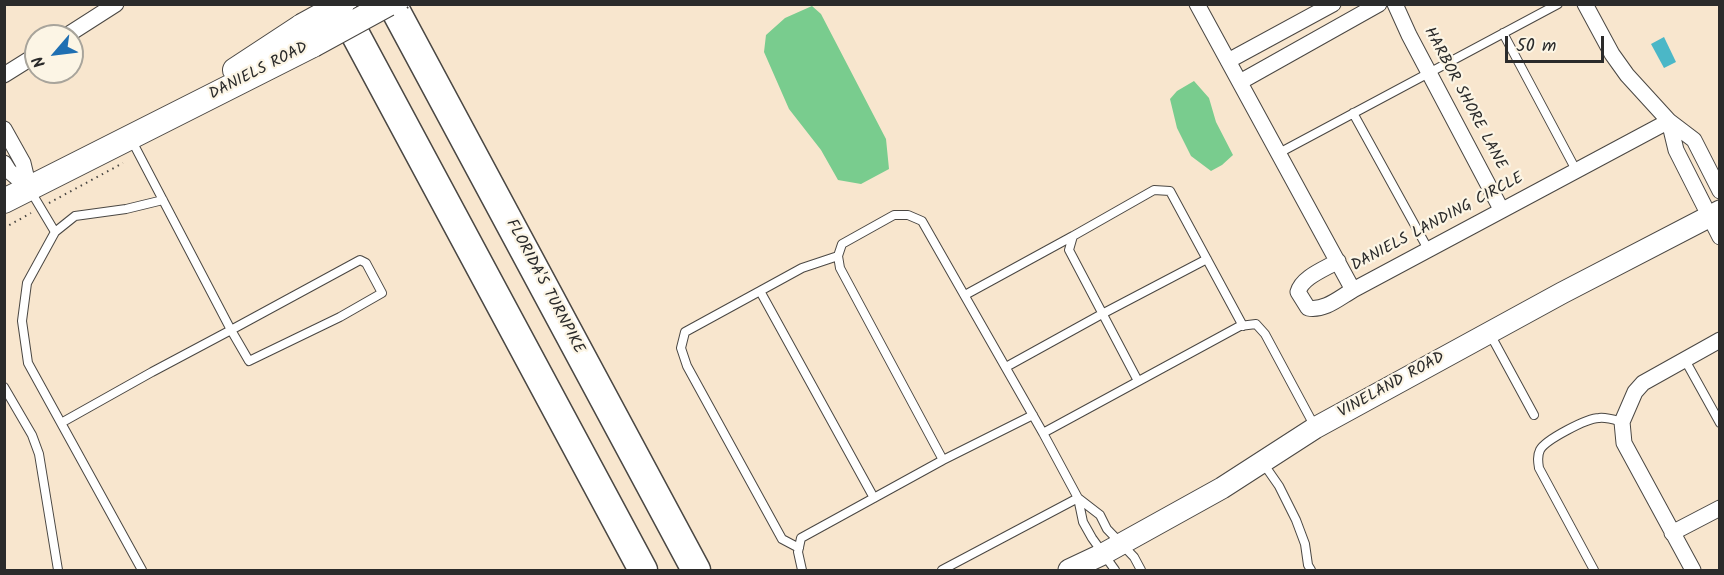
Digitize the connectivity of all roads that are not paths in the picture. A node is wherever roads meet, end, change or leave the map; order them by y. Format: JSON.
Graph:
{"nodes":[{"id":1,"x":116,"y":4,"type":"edge"},
{"id":2,"x":340,"y":4,"type":"edge"},
{"id":3,"x":390,"y":4,"type":"edge"},
{"id":4,"x":1197,"y":4,"type":"edge"},
{"id":5,"x":1333,"y":4,"type":"edge"},
{"id":6,"x":1379,"y":4,"type":"edge"},
{"id":7,"x":1395,"y":4,"type":"edge"},
{"id":8,"x":1558,"y":4,"type":"edge"},
{"id":9,"x":1585,"y":4,"type":"edge"},
{"id":10,"x":84,"y":24,"type":"edge"},
{"id":11,"x":1503,"y":33,"type":"junction"},
{"id":12,"x":308,"y":35,"type":"junction"},
{"id":13,"x":1228,"y":61,"type":"junction"},
{"id":14,"x":24,"y":62,"type":"edge"},
{"id":15,"x":1429,"y":73,"type":"junction"},
{"id":16,"x":4,"y":75,"type":"edge"},
{"id":17,"x":1240,"y":81,"type":"junction"},
{"id":18,"x":1353,"y":113,"type":"junction"},
{"id":19,"x":1669,"y":121,"type":"junction"},
{"id":20,"x":4,"y":129,"type":"edge"},
{"id":21,"x":130,"y":138,"type":"junction"},
{"id":22,"x":1279,"y":153,"type":"junction"},
{"id":23,"x":1701,"y":153,"type":"junction"},
{"id":24,"x":1683,"y":162,"type":"junction"},
{"id":25,"x":4,"y":163,"type":"edge"},
{"id":26,"x":1576,"y":170,"type":"junction"},
{"id":27,"x":28,"y":188,"type":"junction"},
{"id":28,"x":1719,"y":191,"type":"edge"},
{"id":29,"x":163,"y":200,"type":"junction"},
{"id":30,"x":4,"y":201,"type":"edge"},
{"id":31,"x":1502,"y":209,"type":"junction"},
{"id":32,"x":1714,"y":213,"type":"edge"},
{"id":33,"x":55,"y":232,"type":"junction"},
{"id":34,"x":1073,"y":236,"type":"junction"},
{"id":35,"x":1719,"y":237,"type":"edge"},
{"id":36,"x":1428,"y":249,"type":"junction"},
{"id":37,"x":838,"y":256,"type":"junction"},
{"id":38,"x":1207,"y":259,"type":"junction"},
{"id":39,"x":1338,"y":261,"type":"junction"},
{"id":40,"x":1353,"y":290,"type":"junction"},
{"id":41,"x":760,"y":291,"type":"junction"},
{"id":42,"x":965,"y":296,"type":"junction"},
{"id":43,"x":1102,"y":314,"type":"junction"},
{"id":44,"x":1243,"y":326,"type":"junction"},
{"id":45,"x":231,"y":330,"type":"junction"},
{"id":46,"x":1489,"y":333,"type":"junction"},
{"id":47,"x":1719,"y":340,"type":"edge"},
{"id":48,"x":1685,"y":360,"type":"junction"},
{"id":49,"x":1006,"y":368,"type":"junction"},
{"id":50,"x":1138,"y":381,"type":"junction"},
{"id":51,"x":4,"y":387,"type":"edge"},
{"id":52,"x":1033,"y":415,"type":"junction"},
{"id":53,"x":1534,"y":415,"type":"dead end"},
{"id":54,"x":1622,"y":422,"type":"junction"},
{"id":55,"x":61,"y":423,"type":"junction"},
{"id":56,"x":1719,"y":423,"type":"edge"},
{"id":57,"x":1316,"y":428,"type":"junction"},
{"id":58,"x":1043,"y":433,"type":"junction"},
{"id":59,"x":943,"y":460,"type":"junction"},
{"id":60,"x":1263,"y":462,"type":"junction"},
{"id":61,"x":874,"y":498,"type":"junction"},
{"id":62,"x":1078,"y":498,"type":"junction"},
{"id":63,"x":1719,"y":508,"type":"edge"},
{"id":64,"x":1672,"y":533,"type":"junction"},
{"id":65,"x":1121,"y":544,"type":"junction"},
{"id":66,"x":799,"y":548,"type":"junction"},
{"id":67,"x":1109,"y":562,"type":"edge"},
{"id":68,"x":58,"y":570,"type":"edge"},
{"id":69,"x":142,"y":570,"type":"edge"},
{"id":70,"x":643,"y":570,"type":"edge"},
{"id":71,"x":696,"y":570,"type":"edge"},
{"id":72,"x":802,"y":570,"type":"edge"},
{"id":73,"x":942,"y":570,"type":"edge"},
{"id":74,"x":1069,"y":570,"type":"edge"},
{"id":75,"x":1141,"y":570,"type":"edge"},
{"id":76,"x":1311,"y":570,"type":"edge"},
{"id":77,"x":1594,"y":570,"type":"edge"},
{"id":78,"x":1693,"y":570,"type":"edge"}],
"edges":[{"from":1,"to":10,"type":"street"},
{"from":2,"to":12,"type":"main road","name":"DANIELS ROAD","bridge":true},
{"from":2,"to":70,"type":"highway"},
{"from":3,"to":12,"type":"main road","name":"DANIELS ROAD","bridge":true},
{"from":3,"to":71,"type":"highway","name":"FLORIDA'S TURNPIKE"},
{"from":4,"to":13,"type":"street","name":"DANIELS LANDING CIRCLE"},
{"from":5,"to":13,"type":"street"},
{"from":6,"to":17,"type":"street"},
{"from":7,"to":15,"type":"street","name":"HARBOR SHORE LANE"},
{"from":8,"to":11,"type":"lane"},
{"from":9,"to":19,"type":"street"},
{"from":11,"to":15,"type":"lane"},
{"from":11,"to":26,"type":"lane"},
{"from":12,"to":21,"type":"main road","name":"DANIELS ROAD"},
{"from":13,"to":17,"type":"street","name":"DANIELS LANDING CIRCLE"},
{"from":14,"to":16,"type":"street"},
{"from":15,"to":18,"type":"lane"},
{"from":15,"to":31,"type":"street","name":"HARBOR SHORE LANE"},
{"from":17,"to":22,"type":"street","name":"DANIELS LANDING CIRCLE"},
{"from":18,"to":22,"type":"lane"},
{"from":18,"to":36,"type":"lane"},
{"from":19,"to":23,"type":"street"},
{"from":19,"to":24,"type":"street"},
{"from":19,"to":26,"type":"street","name":"DANIELS LANDING CIRCLE"},
{"from":20,"to":27,"type":"street"},
{"from":21,"to":27,"type":"main road","name":"DANIELS ROAD"},
{"from":21,"to":29,"type":"lane"},
{"from":22,"to":39,"type":"street","name":"DANIELS LANDING CIRCLE"},
{"from":23,"to":24,"type":"street"},
{"from":23,"to":28,"type":"street"},
{"from":24,"to":32,"type":"street"},
{"from":25,"to":27,"type":"street"},
{"from":26,"to":31,"type":"street","name":"DANIELS LANDING CIRCLE"},
{"from":27,"to":30,"type":"main road","name":"DANIELS ROAD"},
{"from":27,"to":33,"type":"lane"},
{"from":29,"to":33,"type":"lane"},
{"from":29,"to":45,"type":"lane"},
{"from":31,"to":36,"type":"street","name":"DANIELS LANDING CIRCLE"},
{"from":32,"to":35,"type":"street"},
{"from":32,"to":46,"type":"main road","name":"VINELAND ROAD"},
{"from":33,"to":55,"type":"lane"},
{"from":34,"to":38,"type":"lane"},
{"from":34,"to":42,"type":"lane"},
{"from":34,"to":43,"type":"lane"},
{"from":36,"to":40,"type":"street","name":"DANIELS LANDING CIRCLE"},
{"from":37,"to":41,"type":"lane"},
{"from":37,"to":42,"type":"lane"},
{"from":37,"to":59,"type":"lane"},
{"from":38,"to":43,"type":"lane"},
{"from":38,"to":44,"type":"lane"},
{"from":39,"to":40,"type":"street","name":"DANIELS LANDING CIRCLE"},
{"from":39,"to":40,"type":"street"},
{"from":41,"to":61,"type":"lane"},
{"from":41,"to":66,"type":"lane"},
{"from":42,"to":49,"type":"lane"},
{"from":43,"to":49,"type":"lane"},
{"from":43,"to":50,"type":"lane"},
{"from":44,"to":50,"type":"lane"},
{"from":44,"to":57,"type":"lane"},
{"from":45,"to":45,"type":"lane"},
{"from":45,"to":55,"type":"lane"},
{"from":46,"to":53,"type":"lane"},
{"from":46,"to":57,"type":"main road","name":"VINELAND ROAD"},
{"from":47,"to":48,"type":"street"},
{"from":48,"to":54,"type":"street"},
{"from":48,"to":56,"type":"lane"},
{"from":49,"to":52,"type":"lane"},
{"from":50,"to":58,"type":"lane"},
{"from":51,"to":68,"type":"lane"},
{"from":52,"to":58,"type":"lane"},
{"from":52,"to":59,"type":"lane"},
{"from":54,"to":64,"type":"street"},
{"from":54,"to":77,"type":"lane"},
{"from":55,"to":69,"type":"lane"},
{"from":57,"to":60,"type":"main road","name":"VINELAND ROAD"},
{"from":58,"to":62,"type":"lane"},
{"from":59,"to":61,"type":"lane"},
{"from":60,"to":65,"type":"main road","name":"VINELAND ROAD"},
{"from":60,"to":76,"type":"lane"},
{"from":61,"to":66,"type":"lane"},
{"from":62,"to":65,"type":"lane"},
{"from":62,"to":67,"type":"lane"},
{"from":62,"to":73,"type":"lane"},
{"from":63,"to":64,"type":"street"},
{"from":64,"to":78,"type":"street"},
{"from":65,"to":67,"type":"main road","name":"VINELAND ROAD"},
{"from":65,"to":75,"type":"lane"},
{"from":66,"to":72,"type":"lane"},
{"from":67,"to":74,"type":"main road","name":"VINELAND ROAD"}]}
